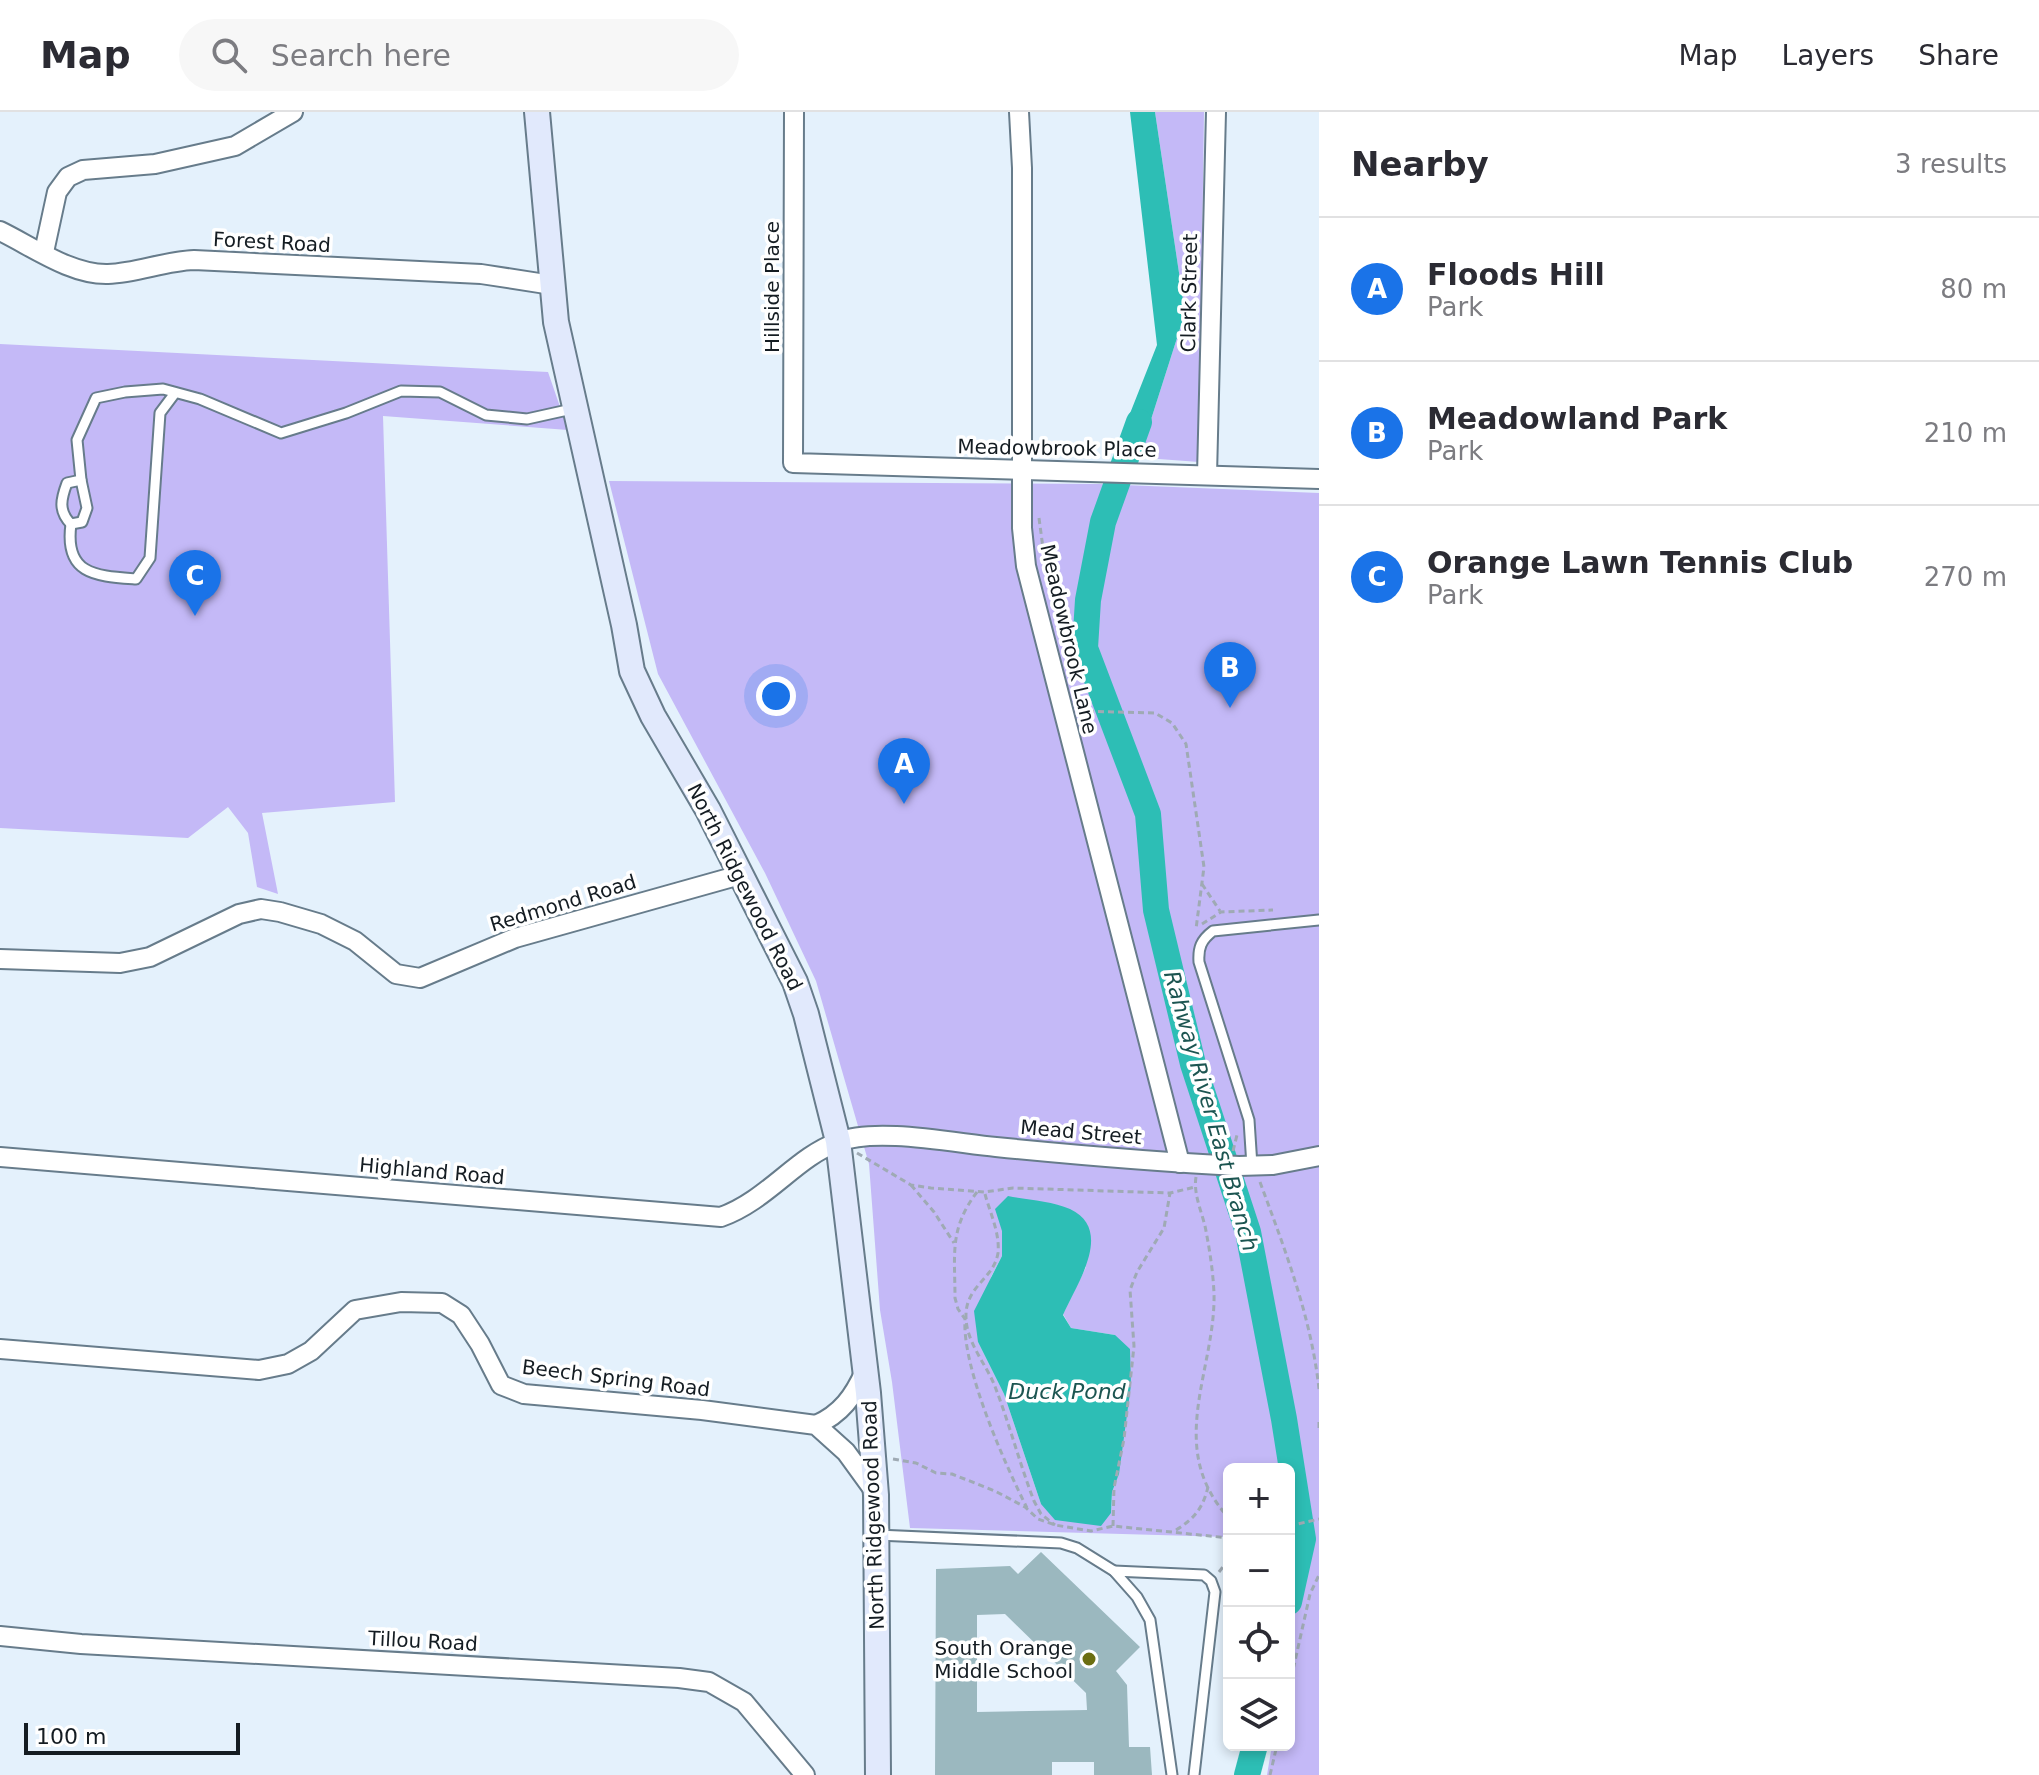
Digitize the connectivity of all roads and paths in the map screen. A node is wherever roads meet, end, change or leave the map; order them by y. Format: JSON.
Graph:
{"nodes":[{"id":1,"x":293,"y":112,"type":"edge"},
{"id":2,"x":537,"y":112,"type":"edge"},
{"id":3,"x":794,"y":112,"type":"edge"},
{"id":4,"x":1019,"y":112,"type":"edge"},
{"id":5,"x":1216,"y":112,"type":"edge"},
{"id":6,"x":0,"y":231,"type":"edge"},
{"id":7,"x":44,"y":252,"type":"junction"},
{"id":8,"x":552,"y":285,"type":"junction"},
{"id":9,"x":175,"y":393,"type":"junction"},
{"id":10,"x":575,"y":409,"type":"junction"},
{"id":11,"x":793,"y":463,"type":"joint"},
{"id":12,"x":1023,"y":470,"type":"junction"},
{"id":13,"x":1207,"y":475,"type":"junction"},
{"id":14,"x":1319,"y":479,"type":"edge"},
{"id":15,"x":81,"y":480,"type":"junction"},
{"id":16,"x":1038,"y":507,"type":"dead end"},
{"id":17,"x":71,"y":524,"type":"junction"},
{"id":18,"x":1058,"y":620,"type":"dead end"},
{"id":19,"x":1077,"y":699,"type":"dead end"},
{"id":20,"x":740,"y":875,"type":"junction"},
{"id":21,"x":1202,"y":884,"type":"junction"},
{"id":22,"x":1273,"y":910,"type":"dead end"},
{"id":23,"x":1221,"y":912,"type":"junction"},
{"id":24,"x":1319,"y":920,"type":"edge"},
{"id":25,"x":1196,"y":930,"type":"junction"},
{"id":26,"x":1193,"y":938,"type":"dead end"},
{"id":27,"x":0,"y":959,"type":"edge"},
{"id":28,"x":1238,"y":1133,"type":"dead end"},
{"id":29,"x":838,"y":1141,"type":"junction"},
{"id":30,"x":1319,"y":1156,"type":"edge"},
{"id":31,"x":0,"y":1157,"type":"edge"},
{"id":32,"x":1180,"y":1163,"type":"junction"},
{"id":33,"x":1246,"y":1165,"type":"junction"},
{"id":34,"x":1204,"y":1170,"type":"junction"},
{"id":35,"x":911,"y":1185,"type":"junction"},
{"id":36,"x":1195,"y":1187,"type":"junction"},
{"id":37,"x":977,"y":1191,"type":"junction"},
{"id":38,"x":985,"y":1192,"type":"junction"},
{"id":39,"x":1170,"y":1193,"type":"junction"},
{"id":40,"x":955,"y":1245,"type":"junction"},
{"id":41,"x":965,"y":1319,"type":"junction"},
{"id":42,"x":0,"y":1349,"type":"edge"},
{"id":43,"x":865,"y":1371,"type":"junction"},
{"id":44,"x":1319,"y":1389,"type":"edge"},
{"id":45,"x":1319,"y":1422,"type":"edge"},
{"id":46,"x":816,"y":1425,"type":"junction"},
{"id":47,"x":1319,"y":1429,"type":"edge"},
{"id":48,"x":893,"y":1459,"type":"dead end"},
{"id":49,"x":1208,"y":1487,"type":"junction"},
{"id":50,"x":876,"y":1495,"type":"junction"},
{"id":51,"x":1029,"y":1511,"type":"junction"},
{"id":52,"x":1223,"y":1511,"type":"edge"},
{"id":53,"x":1319,"y":1519,"type":"edge"},
{"id":54,"x":1055,"y":1525,"type":"junction"},
{"id":55,"x":1295,"y":1525,"type":"edge"},
{"id":56,"x":1113,"y":1526,"type":"junction"},
{"id":57,"x":1174,"y":1532,"type":"junction"},
{"id":58,"x":877,"y":1535,"type":"junction"},
{"id":59,"x":1223,"y":1537,"type":"edge"},
{"id":60,"x":1223,"y":1566,"type":"edge"},
{"id":61,"x":1114,"y":1571,"type":"junction"},
{"id":62,"x":1319,"y":1575,"type":"edge"},
{"id":63,"x":1211,"y":1581,"type":"junction"},
{"id":64,"x":0,"y":1636,"type":"edge"},
{"id":65,"x":1291,"y":1679,"type":"edge"},
{"id":66,"x":1276,"y":1751,"type":"edge"},
{"id":67,"x":805,"y":1775,"type":"edge"},
{"id":68,"x":878,"y":1775,"type":"edge"},
{"id":69,"x":1172,"y":1775,"type":"edge"},
{"id":70,"x":1194,"y":1775,"type":"edge"},
{"id":71,"x":1270,"y":1775,"type":"edge"}],
"edges":[{"from":1,"to":7,"type":"street"},
{"from":2,"to":8,"type":"street","name":"North Ridgewood Road"},
{"from":3,"to":11,"type":"street","name":"Hillside Place"},
{"from":4,"to":12,"type":"street","name":"Meadowbrook Lane"},
{"from":5,"to":13,"type":"street","name":"Clark Street"},
{"from":6,"to":7,"type":"street","name":"Forest Road"},
{"from":7,"to":8,"type":"street","name":"Forest Road"},
{"from":8,"to":10,"type":"street","name":"North Ridgewood Road"},
{"from":9,"to":10,"type":"lane"},
{"from":9,"to":15,"type":"lane"},
{"from":9,"to":17,"type":"lane"},
{"from":10,"to":20,"type":"street","name":"North Ridgewood Road"},
{"from":11,"to":12,"type":"street","name":"Meadowbrook Place"},
{"from":12,"to":13,"type":"street","name":"Meadowbrook Place"},
{"from":12,"to":32,"type":"street","name":"Meadowbrook Lane"},
{"from":13,"to":14,"type":"street","name":"Meadowbrook Place"},
{"from":15,"to":17,"type":"lane"},
{"from":15,"to":17,"type":"lane"},
{"from":16,"to":18,"type":"path"},
{"from":19,"to":21,"type":"path"},
{"from":20,"to":27,"type":"street","name":"Redmond Road"},
{"from":20,"to":29,"type":"street","name":"North Ridgewood Road"},
{"from":21,"to":23,"type":"path"},
{"from":21,"to":25,"type":"path"},
{"from":22,"to":23,"type":"path"},
{"from":23,"to":25,"type":"path"},
{"from":24,"to":33,"type":"lane"},
{"from":25,"to":26,"type":"path"},
{"from":28,"to":33,"type":"path"},
{"from":29,"to":31,"type":"street","name":"Highland Road"},
{"from":29,"to":32,"type":"street","name":"Mead Street"},
{"from":29,"to":35,"type":"path"},
{"from":29,"to":43,"type":"street","name":"North Ridgewood Road"},
{"from":30,"to":33,"type":"street","name":"Mead Street"},
{"from":32,"to":34,"type":"street","name":"Mead Street"},
{"from":33,"to":34,"type":"street","name":"Mead Street"},
{"from":33,"to":44,"type":"path"},
{"from":34,"to":36,"type":"path"},
{"from":35,"to":37,"type":"path"},
{"from":35,"to":40,"type":"path"},
{"from":36,"to":39,"type":"path"},
{"from":36,"to":49,"type":"path"},
{"from":37,"to":38,"type":"path"},
{"from":37,"to":40,"type":"path"},
{"from":38,"to":39,"type":"path"},
{"from":38,"to":41,"type":"path"},
{"from":39,"to":56,"type":"path"},
{"from":40,"to":41,"type":"path"},
{"from":41,"to":51,"type":"path"},
{"from":41,"to":54,"type":"path"},
{"from":42,"to":46,"type":"street","name":"Beech Spring Road"},
{"from":43,"to":46,"type":"street"},
{"from":43,"to":50,"type":"street","name":"North Ridgewood Road"},
{"from":45,"to":47,"type":"path"},
{"from":46,"to":50,"type":"street"},
{"from":48,"to":51,"type":"path"},
{"from":49,"to":52,"type":"path"},
{"from":49,"to":57,"type":"path"},
{"from":50,"to":58,"type":"street","name":"North Ridgewood Road"},
{"from":51,"to":54,"type":"path"},
{"from":53,"to":55,"type":"path"},
{"from":54,"to":56,"type":"path"},
{"from":56,"to":57,"type":"path"},
{"from":57,"to":59,"type":"path"},
{"from":58,"to":61,"type":"lane"},
{"from":58,"to":68,"type":"street","name":"North Ridgewood Road"},
{"from":60,"to":63,"type":"path"},
{"from":61,"to":63,"type":"lane"},
{"from":61,"to":69,"type":"lane"},
{"from":62,"to":65,"type":"path"},
{"from":63,"to":70,"type":"lane"},
{"from":64,"to":67,"type":"street","name":"Tillou Road"},
{"from":66,"to":71,"type":"path"}]}
